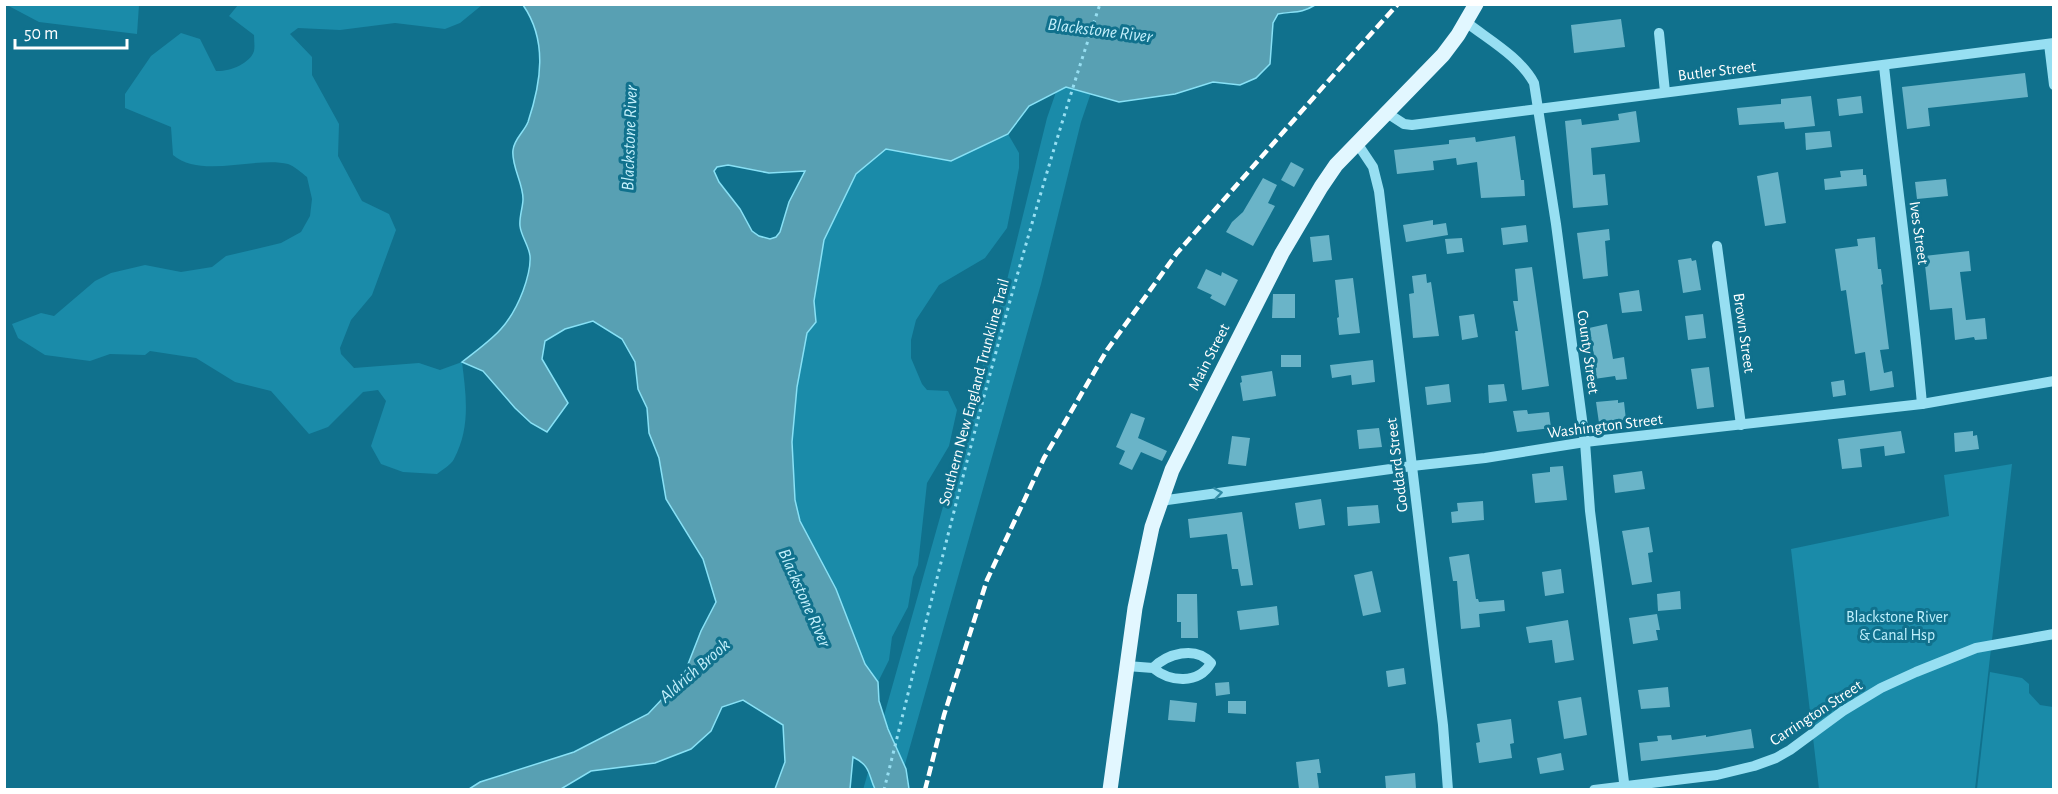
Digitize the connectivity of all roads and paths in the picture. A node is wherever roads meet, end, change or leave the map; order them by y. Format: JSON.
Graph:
{"nodes":[{"id":1,"x":1100,"y":4,"type":"edge"},
{"id":2,"x":1471,"y":13,"type":"edge"},
{"id":3,"x":1659,"y":33,"type":"dead end"},
{"id":4,"x":2051,"y":43,"type":"edge"},
{"id":5,"x":1884,"y":66,"type":"junction"},
{"id":6,"x":2054,"y":85,"type":"edge"},
{"id":7,"x":1665,"y":92,"type":"junction"},
{"id":8,"x":1539,"y":110,"type":"junction"},
{"id":9,"x":1387,"y":113,"type":"junction"},
{"id":10,"x":1357,"y":142,"type":"junction"},
{"id":11,"x":1717,"y":246,"type":"dead end"},
{"id":12,"x":2054,"y":381,"type":"edge"},
{"id":13,"x":1922,"y":404,"type":"junction"},
{"id":14,"x":1741,"y":424,"type":"junction"},
{"id":15,"x":1585,"y":442,"type":"junction"},
{"id":16,"x":1412,"y":466,"type":"junction"},
{"id":17,"x":1160,"y":501,"type":"junction"},
{"id":18,"x":2054,"y":634,"type":"edge"},
{"id":19,"x":1127,"y":666,"type":"junction"},
{"id":20,"x":1153,"y":668,"type":"junction"},
{"id":21,"x":1625,"y":788,"type":"edge"},
{"id":22,"x":884,"y":789,"type":"edge"},
{"id":23,"x":1110,"y":789,"type":"edge"},
{"id":24,"x":1448,"y":789,"type":"edge"},
{"id":25,"x":1594,"y":789,"type":"edge"}],
"edges":[{"from":1,"to":22,"type":"path","name":"Southern New England Trunkline Trail"},
{"from":2,"to":8,"type":"street","name":"County Street"},
{"from":2,"to":9,"type":"main road","name":"Main Street"},
{"from":3,"to":7,"type":"street"},
{"from":4,"to":5,"type":"street","name":"Butler Street"},
{"from":4,"to":6,"type":"street"},
{"from":5,"to":7,"type":"street","name":"Butler Street"},
{"from":5,"to":13,"type":"street","name":"Ives Street"},
{"from":7,"to":8,"type":"street","name":"Butler Street"},
{"from":8,"to":9,"type":"street","name":"Butler Street"},
{"from":8,"to":15,"type":"street","name":"County Street"},
{"from":9,"to":10,"type":"main road","name":"Main Street"},
{"from":10,"to":16,"type":"street","name":"Goddard Street"},
{"from":10,"to":17,"type":"main road","name":"Main Street"},
{"from":11,"to":14,"type":"street","name":"Brown Street"},
{"from":12,"to":13,"type":"street","name":"Washington Street"},
{"from":13,"to":14,"type":"street","name":"Washington Street"},
{"from":14,"to":15,"type":"street","name":"Washington Street"},
{"from":15,"to":16,"type":"street","name":"Washington Street"},
{"from":15,"to":21,"type":"street","name":"County Street"},
{"from":17,"to":16,"type":"street","name":"Washington Street","one_way":true},
{"from":16,"to":24,"type":"street","name":"Goddard Street"},
{"from":17,"to":19,"type":"main road","name":"Main Street"},
{"from":18,"to":21,"type":"street","name":"Carrington Street"},
{"from":19,"to":20,"type":"street"},
{"from":19,"to":23,"type":"main road","name":"Main Street"},
{"from":20,"to":20,"type":"street"},
{"from":21,"to":25,"type":"street","name":"Carrington Street"}]}
